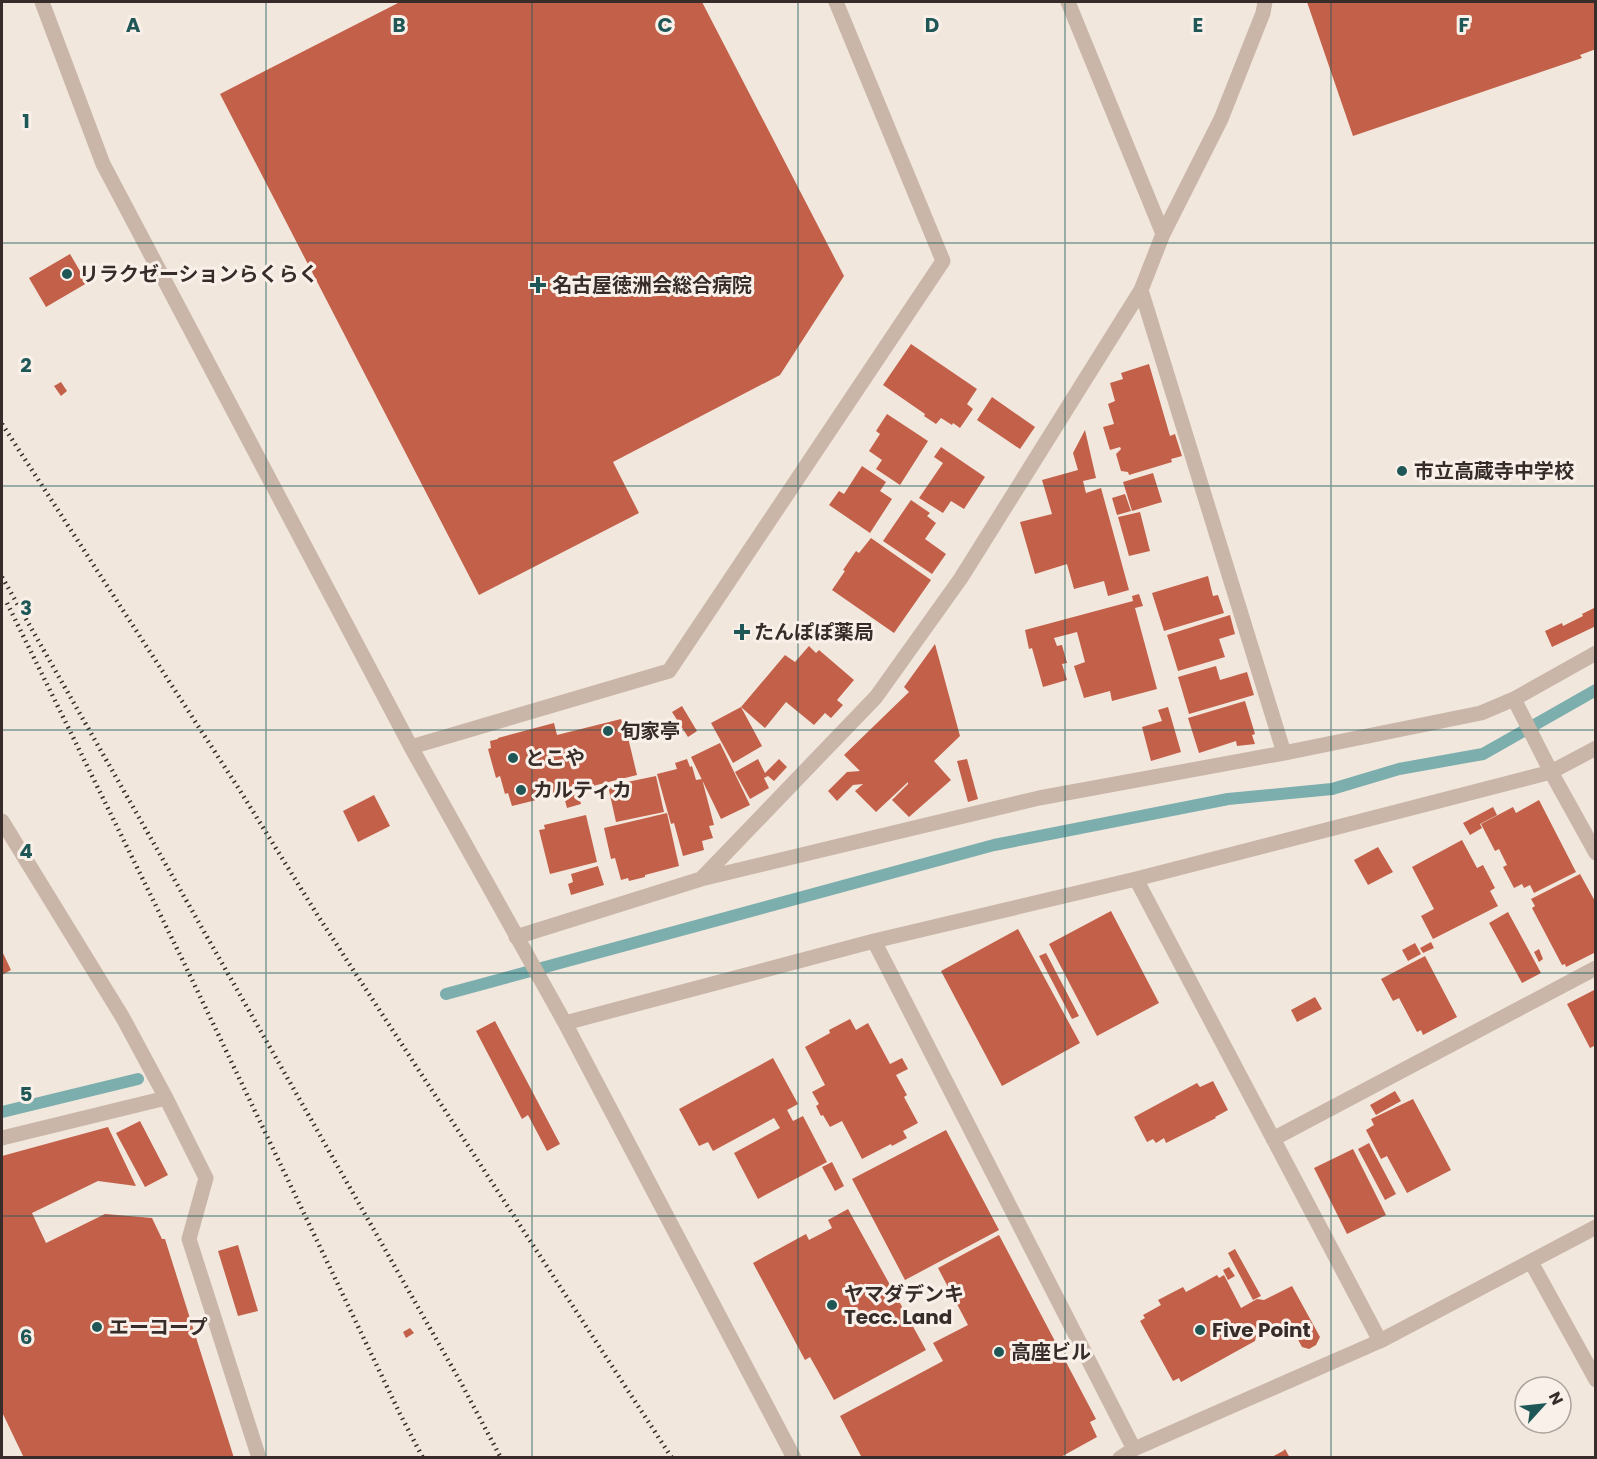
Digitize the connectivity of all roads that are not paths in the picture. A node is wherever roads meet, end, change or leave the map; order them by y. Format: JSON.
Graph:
{"nodes":[{"id":1,"x":42,"y":2,"type":"edge"},
{"id":2,"x":836,"y":2,"type":"edge"},
{"id":3,"x":1068,"y":2,"type":"edge"},
{"id":4,"x":1265,"y":2,"type":"edge"},
{"id":5,"x":1163,"y":234,"type":"junction"},
{"id":6,"x":1141,"y":290,"type":"junction"},
{"id":7,"x":1596,"y":652,"type":"edge"},
{"id":8,"x":1514,"y":699,"type":"junction"},
{"id":9,"x":411,"y":747,"type":"junction"},
{"id":10,"x":1596,"y":748,"type":"edge"},
{"id":11,"x":1284,"y":753,"type":"junction"},
{"id":12,"x":1551,"y":772,"type":"junction"},
{"id":13,"x":2,"y":820,"type":"edge"},
{"id":14,"x":1596,"y":853,"type":"edge"},
{"id":15,"x":700,"y":879,"type":"junction"},
{"id":16,"x":1136,"y":879,"type":"junction"},
{"id":17,"x":874,"y":941,"type":"junction"},
{"id":18,"x":520,"y":943,"type":"junction"},
{"id":19,"x":1596,"y":968,"type":"edge"},
{"id":20,"x":565,"y":1023,"type":"junction"},
{"id":21,"x":166,"y":1098,"type":"junction"},
{"id":22,"x":2,"y":1138,"type":"edge"},
{"id":23,"x":1273,"y":1139,"type":"junction"},
{"id":24,"x":1596,"y":1227,"type":"edge"},
{"id":25,"x":1531,"y":1262,"type":"junction"},
{"id":26,"x":1380,"y":1341,"type":"junction"},
{"id":27,"x":1596,"y":1380,"type":"edge"},
{"id":28,"x":1134,"y":1449,"type":"junction"},
{"id":29,"x":259,"y":1458,"type":"edge"},
{"id":30,"x":794,"y":1458,"type":"edge"},
{"id":31,"x":1120,"y":1458,"type":"edge"}],
"edges":[{"from":1,"to":9,"type":"street"},
{"from":2,"to":9,"type":"street"},
{"from":3,"to":5,"type":"street"},
{"from":4,"to":5,"type":"street"},
{"from":5,"to":6,"type":"street"},
{"from":6,"to":11,"type":"street"},
{"from":6,"to":15,"type":"street"},
{"from":7,"to":8,"type":"street"},
{"from":8,"to":11,"type":"street"},
{"from":8,"to":12,"type":"street"},
{"from":9,"to":18,"type":"street"},
{"from":10,"to":12,"type":"street"},
{"from":11,"to":15,"type":"street"},
{"from":12,"to":14,"type":"street"},
{"from":12,"to":16,"type":"street"},
{"from":13,"to":21,"type":"street"},
{"from":15,"to":18,"type":"street"},
{"from":16,"to":17,"type":"street"},
{"from":16,"to":23,"type":"street"},
{"from":17,"to":20,"type":"street"},
{"from":17,"to":28,"type":"street"},
{"from":18,"to":20,"type":"street"},
{"from":19,"to":23,"type":"street"},
{"from":20,"to":30,"type":"street"},
{"from":21,"to":22,"type":"street"},
{"from":21,"to":29,"type":"street"},
{"from":23,"to":26,"type":"street"},
{"from":24,"to":25,"type":"street"},
{"from":25,"to":26,"type":"street"},
{"from":25,"to":27,"type":"street"},
{"from":26,"to":28,"type":"street"},
{"from":28,"to":31,"type":"street"}]}
